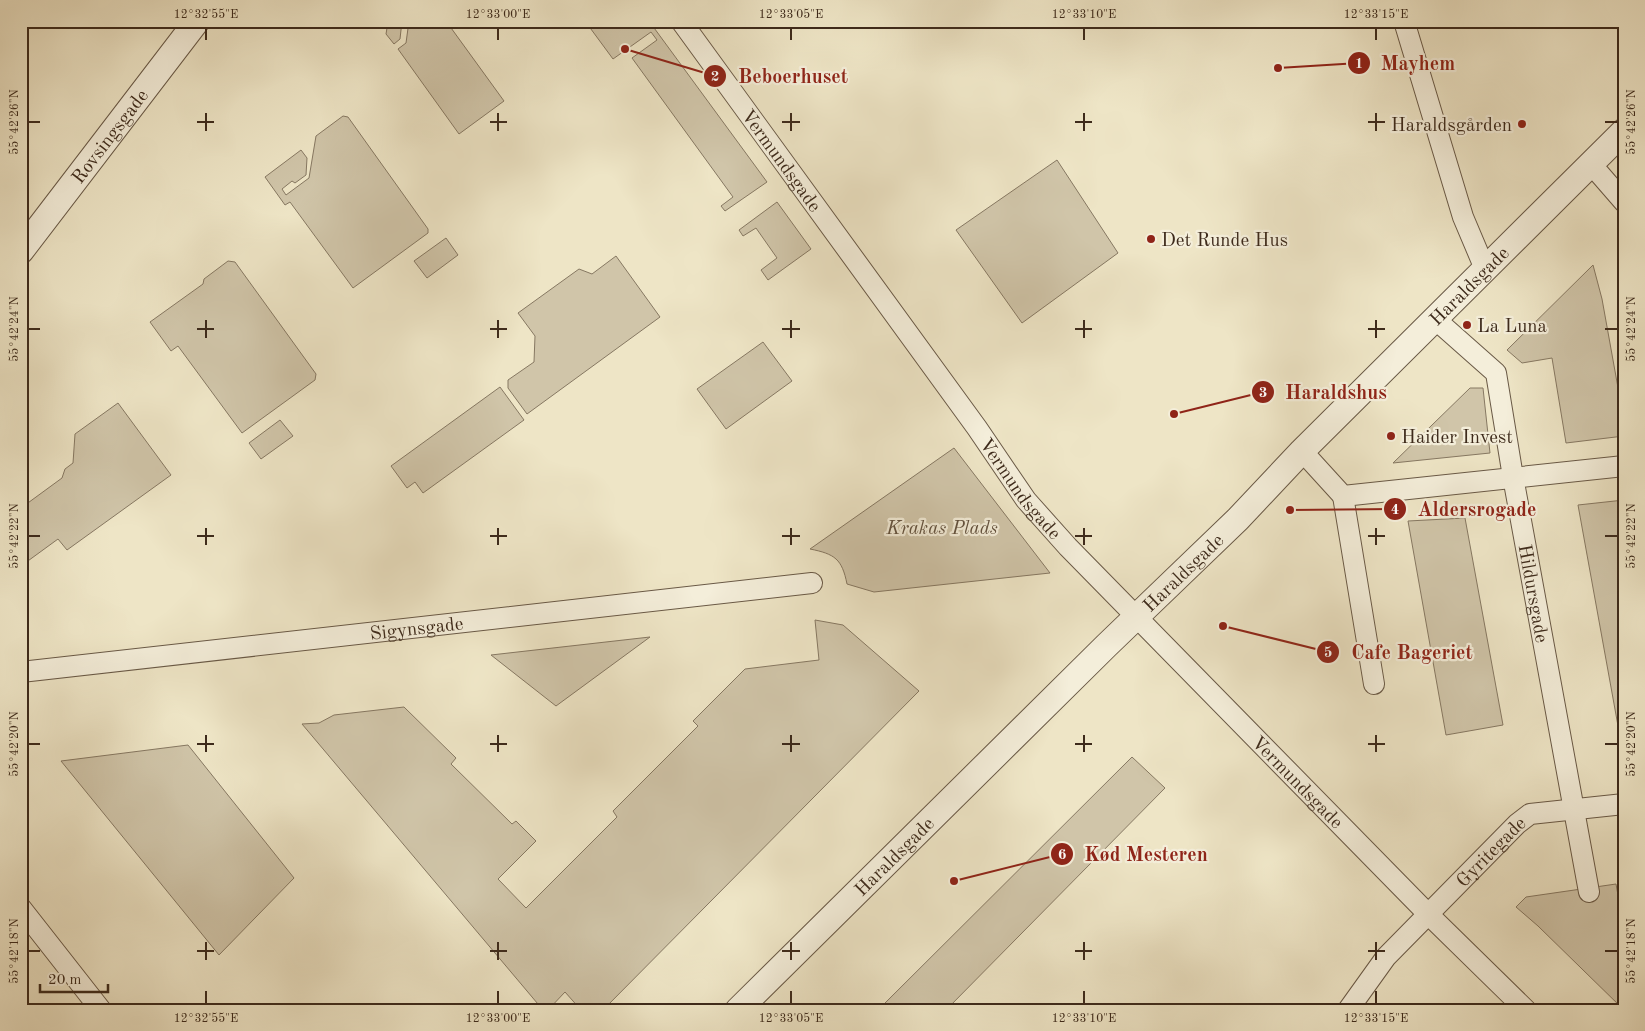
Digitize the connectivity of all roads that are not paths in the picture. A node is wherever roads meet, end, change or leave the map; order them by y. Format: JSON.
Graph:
{"nodes":[{"id":1,"x":197,"y":21,"type":"edge"},
{"id":2,"x":681,"y":21,"type":"edge"},
{"id":3,"x":1404,"y":21,"type":"edge"},
{"id":4,"x":1624,"y":131,"type":"edge"},
{"id":5,"x":1591,"y":164,"type":"junction"},
{"id":6,"x":1624,"y":202,"type":"edge"},
{"id":7,"x":21,"y":252,"type":"edge"},
{"id":8,"x":1485,"y":269,"type":"junction"},
{"id":9,"x":1434,"y":319,"type":"junction"},
{"id":10,"x":1302,"y":451,"type":"junction"},
{"id":11,"x":1624,"y":466,"type":"edge"},
{"id":12,"x":1513,"y":477,"type":"junction"},
{"id":13,"x":1343,"y":496,"type":"junction"},
{"id":14,"x":812,"y":583,"type":"dead end"},
{"id":15,"x":1137,"y":616,"type":"junction"},
{"id":16,"x":21,"y":672,"type":"edge"},
{"id":17,"x":1374,"y":684,"type":"dead end"},
{"id":18,"x":1624,"y":804,"type":"edge"},
{"id":19,"x":1574,"y":810,"type":"junction"},
{"id":20,"x":1589,"y":892,"type":"dead end"},
{"id":21,"x":21,"y":908,"type":"edge"},
{"id":22,"x":1428,"y":914,"type":"junction"},
{"id":23,"x":101,"y":1010,"type":"edge"},
{"id":24,"x":738,"y":1010,"type":"edge"},
{"id":25,"x":1348,"y":1010,"type":"edge"},
{"id":26,"x":1526,"y":1010,"type":"edge"}],
"edges":[{"from":1,"to":7,"type":"street","name":"Rovsingsgade"},
{"from":2,"to":15,"type":"street","name":"Vermundsgade"},
{"from":3,"to":8,"type":"street"},
{"from":4,"to":5,"type":"street","name":"Haraldsgade"},
{"from":5,"to":6,"type":"street"},
{"from":5,"to":8,"type":"street","name":"Haraldsgade"},
{"from":8,"to":9,"type":"street","name":"Haraldsgade"},
{"from":9,"to":10,"type":"street","name":"Haraldsgade"},
{"from":9,"to":12,"type":"street","name":"Hildursgade"},
{"from":10,"to":13,"type":"street"},
{"from":10,"to":15,"type":"street","name":"Haraldsgade"},
{"from":11,"to":12,"type":"street"},
{"from":12,"to":13,"type":"street"},
{"from":12,"to":19,"type":"street","name":"Hildursgade"},
{"from":13,"to":17,"type":"street"},
{"from":14,"to":16,"type":"street","name":"Sigynsgade"},
{"from":15,"to":22,"type":"street","name":"Vermundsgade"},
{"from":15,"to":24,"type":"street","name":"Haraldsgade"},
{"from":18,"to":19,"type":"street","name":"Gyritegade"},
{"from":19,"to":20,"type":"street","name":"Hildursgade"},
{"from":19,"to":22,"type":"street","name":"Gyritegade"},
{"from":21,"to":23,"type":"street"},
{"from":22,"to":25,"type":"street","name":"Gyritegade"},
{"from":22,"to":26,"type":"street","name":"Vermundsgade"}]}
